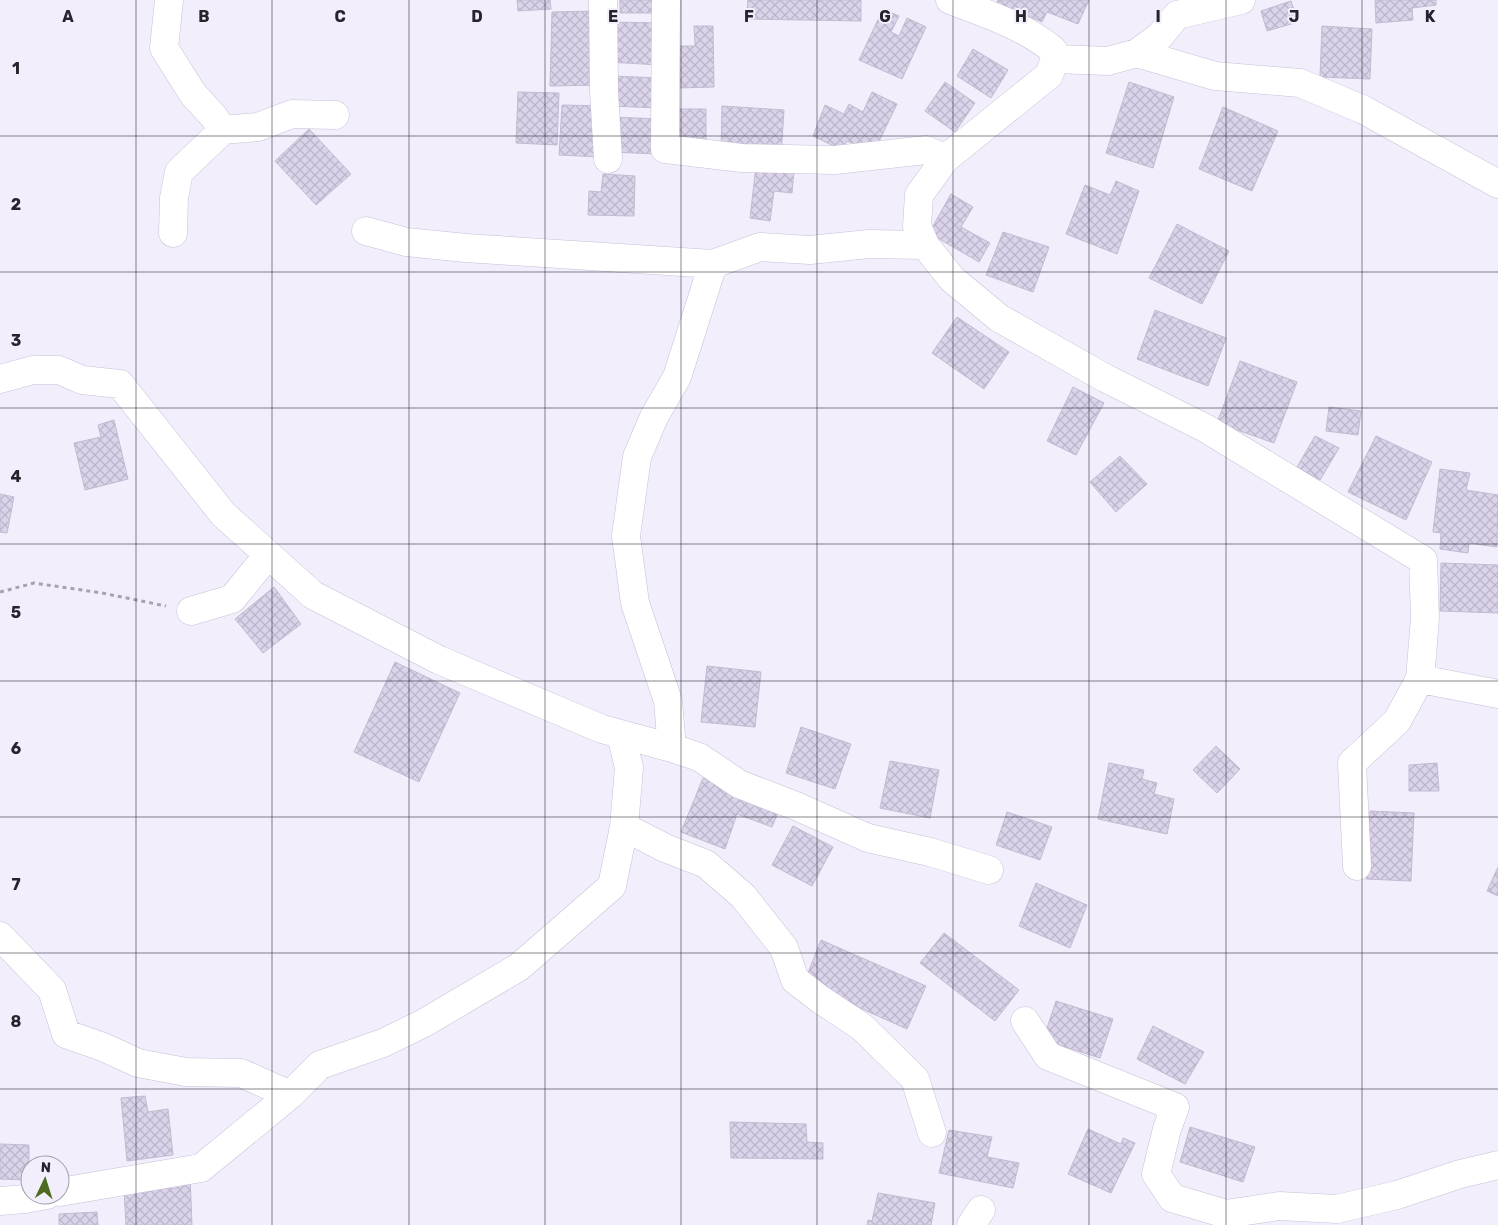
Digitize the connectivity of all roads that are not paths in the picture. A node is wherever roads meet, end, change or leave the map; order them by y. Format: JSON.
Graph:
{"nodes":[{"id":1,"x":169,"y":0,"type":"edge"},
{"id":2,"x":603,"y":0,"type":"edge"},
{"id":3,"x":666,"y":0,"type":"edge"},
{"id":4,"x":950,"y":0,"type":"edge"},
{"id":5,"x":1241,"y":0,"type":"edge"},
{"id":6,"x":1215,"y":3,"type":"edge"},
{"id":7,"x":1137,"y":53,"type":"junction"},
{"id":8,"x":1055,"y":59,"type":"junction"},
{"id":9,"x":335,"y":115,"type":"dead end"},
{"id":10,"x":223,"y":130,"type":"junction"},
{"id":11,"x":608,"y":159,"type":"dead end"},
{"id":12,"x":945,"y":160,"type":"junction"},
{"id":13,"x":1498,"y":184,"type":"edge"},
{"id":14,"x":366,"y":231,"type":"dead end"},
{"id":15,"x":173,"y":233,"type":"dead end"},
{"id":16,"x":925,"y":245,"type":"junction"},
{"id":17,"x":713,"y":264,"type":"junction"},
{"id":18,"x":0,"y":379,"type":"edge"},
{"id":19,"x":268,"y":555,"type":"junction"},
{"id":20,"x":191,"y":611,"type":"road end"},
{"id":21,"x":1420,"y":679,"type":"junction"},
{"id":22,"x":1498,"y":694,"type":"edge"},
{"id":23,"x":621,"y":734,"type":"junction"},
{"id":24,"x":672,"y":748,"type":"junction"},
{"id":25,"x":624,"y":827,"type":"junction"},
{"id":26,"x":1357,"y":866,"type":"dead end"},
{"id":27,"x":989,"y":870,"type":"dead end"},
{"id":28,"x":0,"y":936,"type":"edge"},
{"id":29,"x":1025,"y":1021,"type":"dead end"},
{"id":30,"x":290,"y":1095,"type":"junction"},
{"id":31,"x":932,"y":1133,"type":"dead end"},
{"id":32,"x":1498,"y":1165,"type":"edge"},
{"id":33,"x":70,"y":1190,"type":"edge"},
{"id":34,"x":20,"y":1199,"type":"edge"},
{"id":35,"x":0,"y":1201,"type":"edge"}],
"edges":[{"from":1,"to":10,"type":"street"},
{"from":2,"to":11,"type":"street"},
{"from":3,"to":12,"type":"street"},
{"from":4,"to":8,"type":"street"},
{"from":5,"to":6,"type":"street"},
{"from":6,"to":7,"type":"street"},
{"from":7,"to":8,"type":"street"},
{"from":7,"to":13,"type":"street"},
{"from":8,"to":12,"type":"street"},
{"from":9,"to":10,"type":"street"},
{"from":10,"to":15,"type":"street"},
{"from":12,"to":16,"type":"street"},
{"from":14,"to":17,"type":"street"},
{"from":16,"to":17,"type":"street"},
{"from":16,"to":21,"type":"street"},
{"from":17,"to":24,"type":"street"},
{"from":18,"to":19,"type":"street"},
{"from":19,"to":20,"type":"street"},
{"from":19,"to":23,"type":"street"},
{"from":21,"to":22,"type":"street"},
{"from":21,"to":26,"type":"street"},
{"from":23,"to":24,"type":"street"},
{"from":23,"to":25,"type":"street"},
{"from":24,"to":27,"type":"street"},
{"from":25,"to":30,"type":"street"},
{"from":25,"to":31,"type":"street"},
{"from":28,"to":30,"type":"street"},
{"from":29,"to":32,"type":"street"},
{"from":30,"to":33,"type":"street"},
{"from":34,"to":35,"type":"street"}]}
